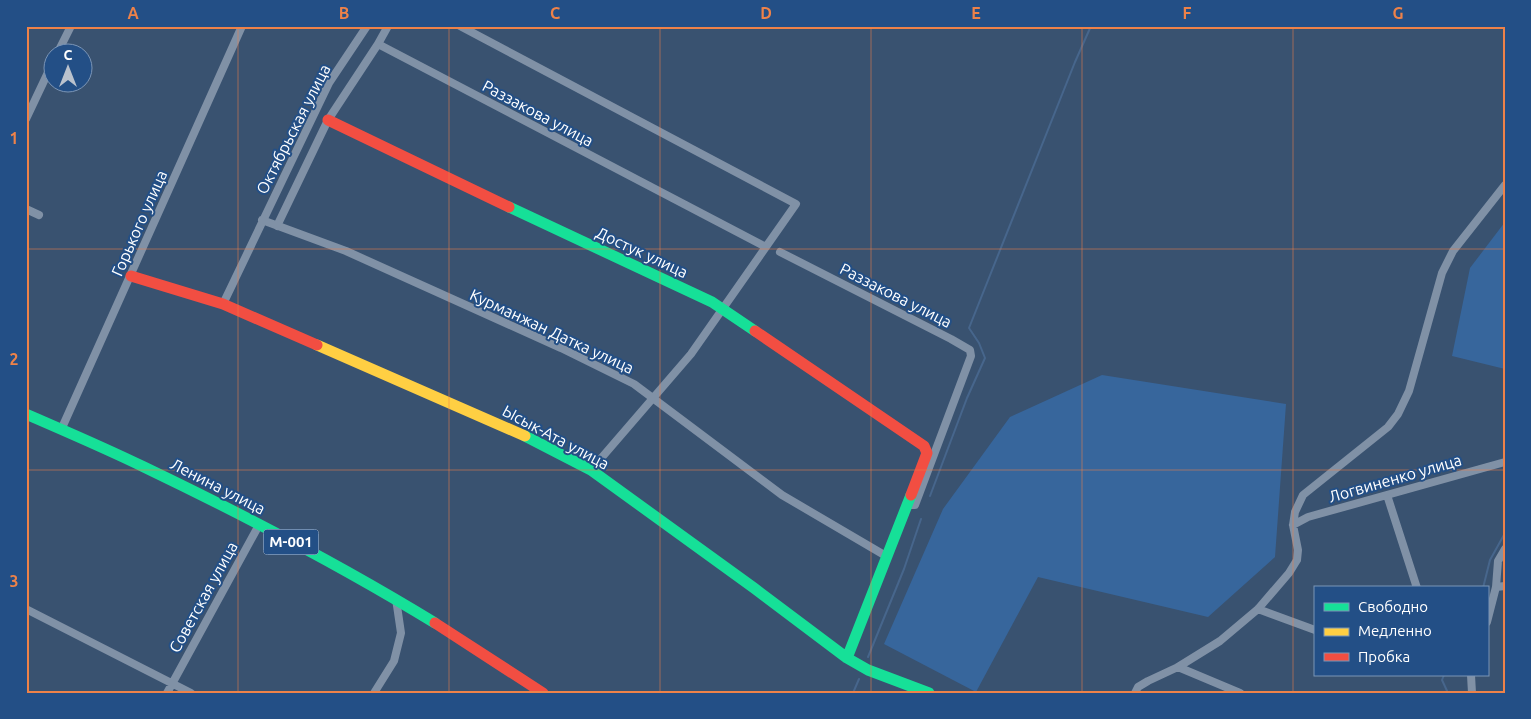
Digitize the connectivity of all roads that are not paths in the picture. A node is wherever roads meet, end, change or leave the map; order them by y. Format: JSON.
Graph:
{"nodes":[{"id":1,"x":71,"y":26,"type":"edge"},
{"id":2,"x":242,"y":26,"type":"edge"},
{"id":3,"x":367,"y":26,"type":"edge"},
{"id":4,"x":388,"y":26,"type":"edge"},
{"id":5,"x":460,"y":26,"type":"edge"},
{"id":6,"x":63,"y":42,"type":"edge"},
{"id":7,"x":378,"y":44,"type":"junction"},
{"id":8,"x":42,"y":85,"type":"edge"},
{"id":9,"x":26,"y":119,"type":"edge"},
{"id":10,"x":328,"y":120,"type":"junction"},
{"id":11,"x":1505,"y":186,"type":"edge"},
{"id":12,"x":26,"y":209,"type":"edge"},
{"id":13,"x":39,"y":215,"type":"dead end"},
{"id":14,"x":262,"y":220,"type":"junction"},
{"id":15,"x":277,"y":226,"type":"junction"},
{"id":16,"x":766,"y":247,"type":"junction"},
{"id":17,"x":780,"y":252,"type":"dead end"},
{"id":18,"x":131,"y":276,"type":"junction"},
{"id":19,"x":223,"y":304,"type":"junction"},
{"id":20,"x":723,"y":308,"type":"junction"},
{"id":21,"x":653,"y":398,"type":"junction"},
{"id":22,"x":26,"y":414,"type":"edge"},
{"id":23,"x":61,"y":430,"type":"junction"},
{"id":24,"x":1505,"y":462,"type":"edge"},
{"id":25,"x":591,"y":470,"type":"junction"},
{"id":26,"x":1387,"y":495,"type":"junction"},
{"id":27,"x":907,"y":505,"type":"junction"},
{"id":28,"x":259,"y":525,"type":"junction"},
{"id":29,"x":1293,"y":525,"type":"junction"},
{"id":30,"x":1505,"y":549,"type":"edge"},
{"id":31,"x":886,"y":556,"type":"junction"},
{"id":32,"x":1416,"y":586,"type":"edge"},
{"id":33,"x":1501,"y":586,"type":"edge"},
{"id":34,"x":396,"y":599,"type":"junction"},
{"id":35,"x":1258,"y":608,"type":"junction"},
{"id":36,"x":26,"y":609,"type":"edge"},
{"id":37,"x":1488,"y":619,"type":"edge"},
{"id":38,"x":1314,"y":630,"type":"edge"},
{"id":39,"x":847,"y":658,"type":"junction"},
{"id":40,"x":1178,"y":668,"type":"junction"},
{"id":41,"x":1471,"y":676,"type":"edge"},
{"id":42,"x":171,"y":684,"type":"junction"},
{"id":43,"x":167,"y":693,"type":"edge"},
{"id":44,"x":191,"y":693,"type":"edge"},
{"id":45,"x":374,"y":693,"type":"edge"},
{"id":46,"x":543,"y":693,"type":"edge"},
{"id":47,"x":929,"y":693,"type":"edge"},
{"id":48,"x":1135,"y":693,"type":"edge"},
{"id":49,"x":1240,"y":693,"type":"edge"},
{"id":50,"x":1472,"y":693,"type":"edge"}],
"edges":[{"from":1,"to":6,"type":"street"},
{"from":2,"to":18,"type":"street","name":"Горького улица"},
{"from":3,"to":14,"type":"street","name":"Октябрьская улица"},
{"from":4,"to":7,"type":"street"},
{"from":5,"to":16,"type":"street"},
{"from":7,"to":10,"type":"street"},
{"from":7,"to":16,"type":"street","name":"Раззакова улица"},
{"from":8,"to":9,"type":"street"},
{"from":10,"to":15,"type":"street"},
{"from":10,"to":20,"type":"street","name":"Достук улица"},
{"from":11,"to":29,"type":"street"},
{"from":12,"to":13,"type":"street"},
{"from":14,"to":15,"type":"street","name":"Курманжан Датка улица"},
{"from":14,"to":19,"type":"street"},
{"from":15,"to":21,"type":"street","name":"Курманжан Датка улица"},
{"from":16,"to":20,"type":"street"},
{"from":17,"to":27,"type":"street","name":"Раззакова улица"},
{"from":18,"to":19,"type":"street","name":"Ысык-Ата улица"},
{"from":18,"to":23,"type":"street","name":"Горького улица"},
{"from":19,"to":25,"type":"street","name":"Ысык-Ата улица"},
{"from":20,"to":21,"type":"street"},
{"from":20,"to":27,"type":"street","name":"Достук улица"},
{"from":21,"to":25,"type":"street"},
{"from":21,"to":31,"type":"street","name":"Курманжан Датка улица"},
{"from":22,"to":23,"type":"street","name":"Ленина улица","number":"М-001"},
{"from":23,"to":28,"type":"street","name":"Ленина улица","number":"М-001"},
{"from":24,"to":26,"type":"street","name":"Логвиненко улица"},
{"from":25,"to":39,"type":"street","name":"Ысык-Ата улица"},
{"from":26,"to":29,"type":"street","name":"Логвиненко улица"},
{"from":26,"to":32,"type":"street"},
{"from":27,"to":31,"type":"street"},
{"from":28,"to":34,"type":"street","name":"Ленина улица","number":"М-001"},
{"from":28,"to":42,"type":"street","name":"Советская улица"},
{"from":29,"to":35,"type":"street"},
{"from":30,"to":33,"type":"street"},
{"from":31,"to":39,"type":"street"},
{"from":33,"to":37,"type":"street"},
{"from":34,"to":45,"type":"street"},
{"from":34,"to":46,"type":"street","name":"Ленина улица","number":"М-001"},
{"from":35,"to":38,"type":"street"},
{"from":35,"to":40,"type":"street"},
{"from":36,"to":42,"type":"street"},
{"from":39,"to":47,"type":"street","name":"Ысык-Ата улица"},
{"from":40,"to":48,"type":"street"},
{"from":40,"to":49,"type":"street"},
{"from":41,"to":50,"type":"street"},
{"from":42,"to":43,"type":"street","name":"Советская улица"},
{"from":42,"to":44,"type":"street"}]}
